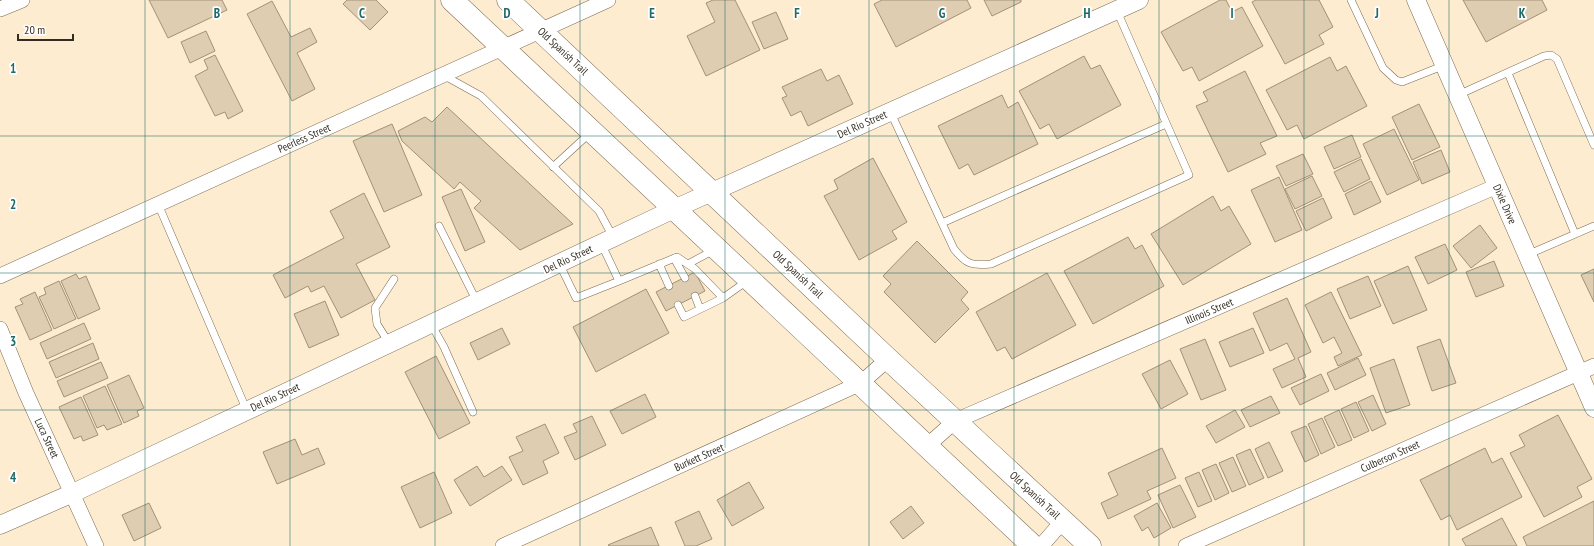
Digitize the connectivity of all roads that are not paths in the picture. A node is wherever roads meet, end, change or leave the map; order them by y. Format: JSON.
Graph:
{"nodes":[{"id":1,"x":22,"y":0,"type":"edge"},
{"id":2,"x":452,"y":0,"type":"edge"},
{"id":3,"x":508,"y":0,"type":"edge"},
{"id":4,"x":608,"y":0,"type":"edge"},
{"id":5,"x":1139,"y":0,"type":"edge"},
{"id":6,"x":1351,"y":0,"type":"edge"},
{"id":7,"x":1416,"y":0,"type":"edge"},
{"id":8,"x":0,"y":9,"type":"edge"},
{"id":9,"x":1116,"y":10,"type":"junction"},
{"id":10,"x":541,"y":30,"type":"junction"},
{"id":11,"x":502,"y":48,"type":"junction"},
{"id":12,"x":1445,"y":65,"type":"junction"},
{"id":13,"x":1508,"y":73,"type":"junction"},
{"id":14,"x":443,"y":75,"type":"junction"},
{"id":15,"x":1457,"y":95,"type":"junction"},
{"id":16,"x":890,"y":111,"type":"junction"},
{"id":17,"x":1166,"y":124,"type":"junction"},
{"id":18,"x":592,"y":132,"type":"junction"},
{"id":19,"x":1594,"y":145,"type":"edge"},
{"id":20,"x":553,"y":166,"type":"junction"},
{"id":21,"x":1497,"y":186,"type":"junction"},
{"id":22,"x":712,"y":192,"type":"junction"},
{"id":23,"x":158,"y":204,"type":"junction"},
{"id":24,"x":674,"y":209,"type":"junction"},
{"id":25,"x":942,"y":223,"type":"junction"},
{"id":26,"x":439,"y":226,"type":"dead end"},
{"id":27,"x":1594,"y":226,"type":"edge"},
{"id":28,"x":1575,"y":234,"type":"junction"},
{"id":29,"x":607,"y":240,"type":"junction"},
{"id":30,"x":716,"y":248,"type":"junction"},
{"id":31,"x":1527,"y":255,"type":"junction"},
{"id":32,"x":674,"y":258,"type":"junction"},
{"id":33,"x":559,"y":263,"type":"junction"},
{"id":34,"x":659,"y":264,"type":"junction"},
{"id":35,"x":688,"y":264,"type":"junction"},
{"id":36,"x":0,"y":276,"type":"edge"},
{"id":37,"x":685,"y":278,"type":"dead end"},
{"id":38,"x":394,"y":279,"type":"dead end"},
{"id":39,"x":750,"y":279,"type":"junction"},
{"id":40,"x":619,"y":281,"type":"junction"},
{"id":41,"x":669,"y":286,"type":"dead end"},
{"id":42,"x":695,"y":296,"type":"dead end"},
{"id":43,"x":723,"y":298,"type":"junction"},
{"id":44,"x":477,"y":302,"type":"junction"},
{"id":45,"x":678,"y":305,"type":"dead end"},
{"id":46,"x":700,"y":309,"type":"junction"},
{"id":47,"x":431,"y":324,"type":"junction"},
{"id":48,"x":0,"y":328,"type":"edge"},
{"id":49,"x":389,"y":343,"type":"junction"},
{"id":50,"x":888,"y":359,"type":"junction"},
{"id":51,"x":1586,"y":370,"type":"edge"},
{"id":52,"x":861,"y":383,"type":"junction"},
{"id":53,"x":1594,"y":408,"type":"edge"},
{"id":54,"x":247,"y":411,"type":"junction"},
{"id":55,"x":473,"y":412,"type":"dead end"},
{"id":56,"x":955,"y":421,"type":"junction"},
{"id":57,"x":927,"y":446,"type":"junction"},
{"id":58,"x":73,"y":493,"type":"junction"},
{"id":59,"x":1064,"y":521,"type":"junction"},
{"id":60,"x":0,"y":525,"type":"edge"},
{"id":61,"x":96,"y":546,"type":"edge"},
{"id":62,"x":502,"y":546,"type":"edge"},
{"id":63,"x":1034,"y":546,"type":"edge"},
{"id":64,"x":1041,"y":546,"type":"edge"},
{"id":65,"x":1090,"y":546,"type":"edge"},
{"id":66,"x":1186,"y":546,"type":"edge"}],
"edges":[{"from":1,"to":8,"type":"street"},
{"from":2,"to":11,"type":"main road"},
{"from":3,"to":10,"type":"main road","name":"Old Spanish Trail"},
{"from":4,"to":10,"type":"street","name":"Peerless Street"},
{"from":5,"to":9,"type":"street","name":"Del Rio Street"},
{"from":6,"to":12,"type":"lane"},
{"from":7,"to":12,"type":"street","name":"Dixie Drive"},
{"from":9,"to":16,"type":"street","name":"Del Rio Street"},
{"from":9,"to":17,"type":"lane"},
{"from":10,"to":11,"type":"street","name":"Peerless Street"},
{"from":10,"to":22,"type":"main road","name":"Old Spanish Trail"},
{"from":11,"to":14,"type":"street","name":"Peerless Street"},
{"from":11,"to":18,"type":"main road"},
{"from":12,"to":15,"type":"street","name":"Dixie Drive"},
{"from":13,"to":15,"type":"lane"},
{"from":13,"to":19,"type":"lane"},
{"from":13,"to":28,"type":"lane"},
{"from":14,"to":20,"type":"lane"},
{"from":14,"to":23,"type":"street","name":"Peerless Street"},
{"from":15,"to":21,"type":"street","name":"Dixie Drive"},
{"from":16,"to":22,"type":"street","name":"Del Rio Street"},
{"from":16,"to":25,"type":"lane"},
{"from":17,"to":25,"type":"lane"},
{"from":17,"to":25,"type":"lane"},
{"from":18,"to":20,"type":"lane"},
{"from":18,"to":24,"type":"main road"},
{"from":20,"to":29,"type":"lane"},
{"from":21,"to":31,"type":"street","name":"Dixie Drive"},
{"from":21,"to":56,"type":"street","name":"Illinois Street"},
{"from":22,"to":24,"type":"street","name":"Del Rio Street"},
{"from":22,"to":50,"type":"main road","name":"Old Spanish Trail"},
{"from":23,"to":36,"type":"street","name":"Peerless Street"},
{"from":23,"to":54,"type":"lane"},
{"from":24,"to":29,"type":"street","name":"Del Rio Street"},
{"from":24,"to":30,"type":"main road"},
{"from":26,"to":44,"type":"lane"},
{"from":27,"to":28,"type":"lane"},
{"from":28,"to":31,"type":"lane"},
{"from":29,"to":33,"type":"street","name":"Del Rio Street"},
{"from":29,"to":40,"type":"lane"},
{"from":30,"to":35,"type":"lane"},
{"from":30,"to":39,"type":"main road"},
{"from":31,"to":51,"type":"street","name":"Dixie Drive"},
{"from":32,"to":34,"type":"lane"},
{"from":32,"to":35,"type":"lane"},
{"from":32,"to":37,"type":"lane"},
{"from":33,"to":40,"type":"lane"},
{"from":33,"to":44,"type":"street","name":"Del Rio Street"},
{"from":34,"to":40,"type":"lane"},
{"from":34,"to":41,"type":"lane"},
{"from":35,"to":43,"type":"lane"},
{"from":38,"to":49,"type":"lane"},
{"from":39,"to":43,"type":"lane"},
{"from":39,"to":52,"type":"main road"},
{"from":42,"to":46,"type":"lane"},
{"from":43,"to":46,"type":"lane"},
{"from":44,"to":47,"type":"street","name":"Del Rio Street"},
{"from":45,"to":46,"type":"lane"},
{"from":47,"to":49,"type":"street","name":"Del Rio Street"},
{"from":47,"to":55,"type":"lane"},
{"from":48,"to":58,"type":"street","name":"Luca Street"},
{"from":49,"to":54,"type":"street","name":"Del Rio Street"},
{"from":50,"to":52,"type":"street","name":"Burkett Street"},
{"from":50,"to":56,"type":"main road","name":"Old Spanish Trail"},
{"from":51,"to":53,"type":"street","name":"Dixie Drive"},
{"from":51,"to":66,"type":"street","name":"Culberson Street"},
{"from":52,"to":57,"type":"main road"},
{"from":52,"to":62,"type":"street","name":"Burkett Street"},
{"from":54,"to":58,"type":"street","name":"Del Rio Street"},
{"from":56,"to":57,"type":"street","name":"Illinois Street"},
{"from":56,"to":59,"type":"main road","name":"Old Spanish Trail"},
{"from":57,"to":63,"type":"main road"},
{"from":58,"to":60,"type":"street","name":"Del Rio Street"},
{"from":58,"to":61,"type":"street","name":"Luca Street"},
{"from":59,"to":64,"type":"street"},
{"from":59,"to":65,"type":"main road","name":"Old Spanish Trail"}]}
